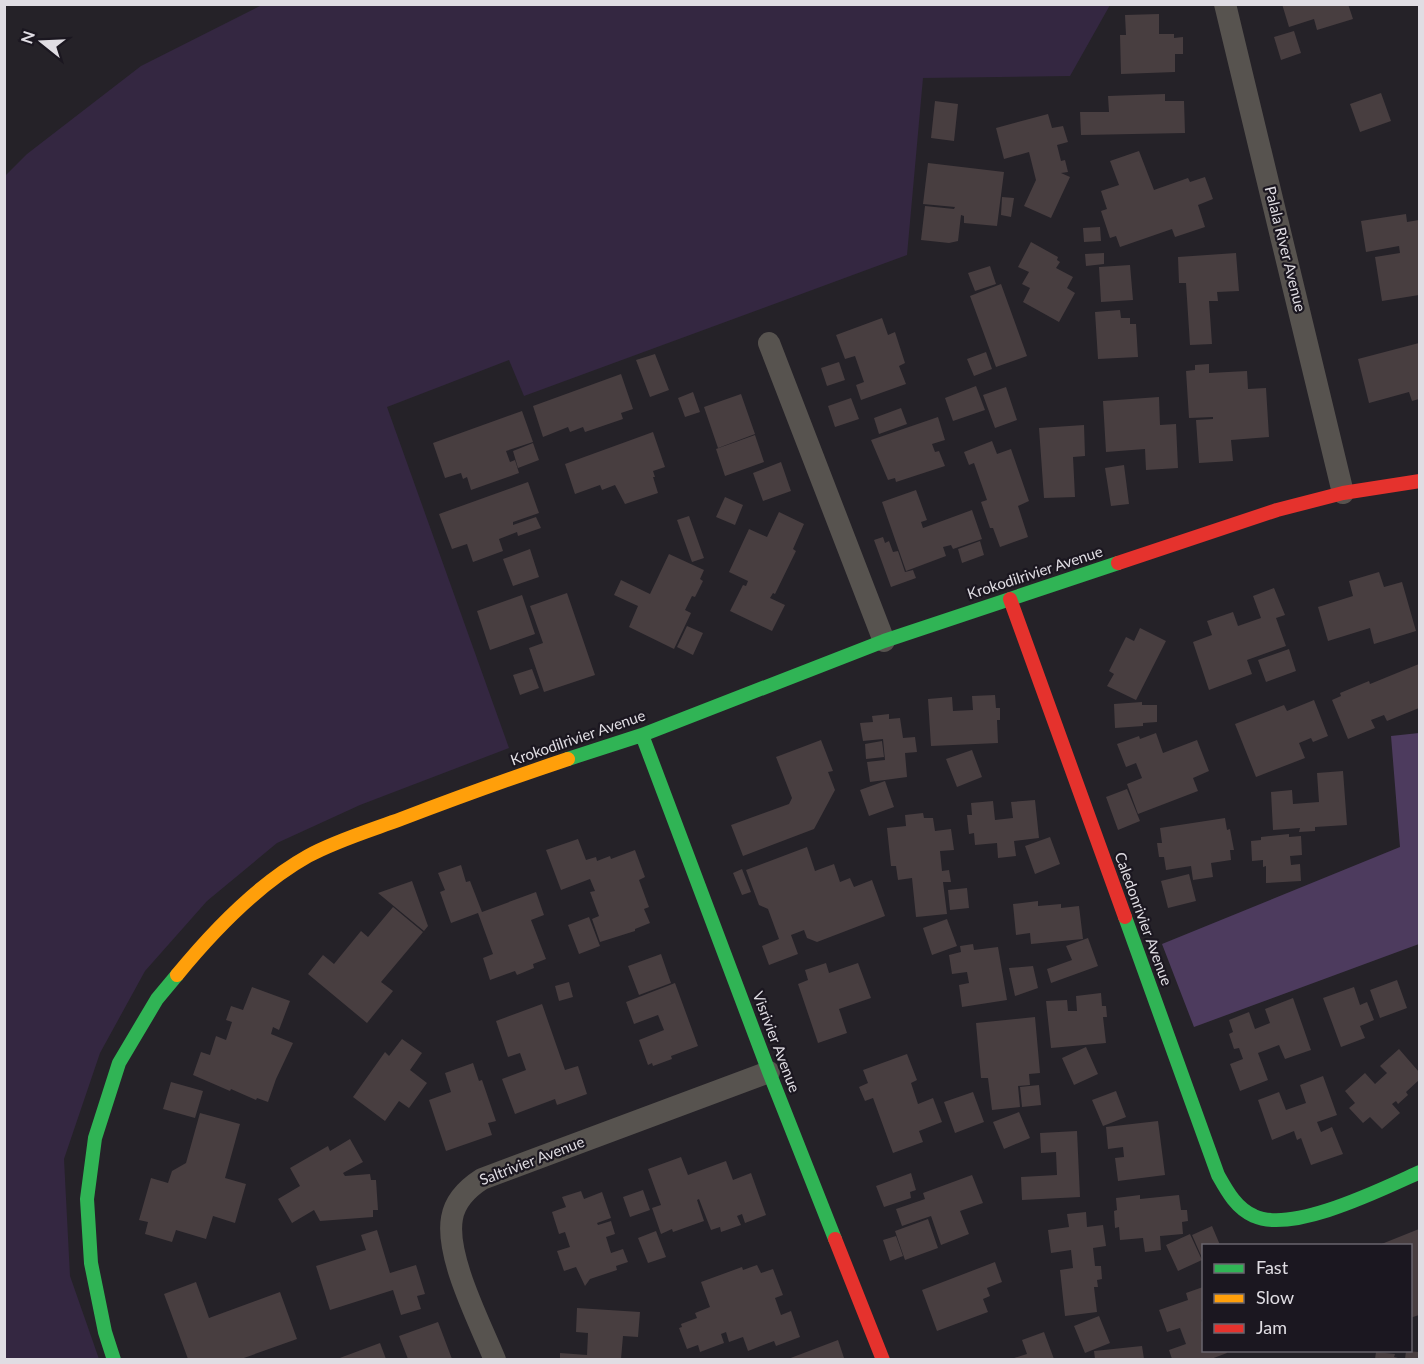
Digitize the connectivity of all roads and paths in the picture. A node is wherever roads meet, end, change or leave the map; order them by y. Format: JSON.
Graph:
{"nodes":[{"id":1,"x":1225,"y":4,"type":"edge"},
{"id":2,"x":769,"y":343,"type":"dead end"},
{"id":3,"x":1419,"y":481,"type":"edge"},
{"id":4,"x":1343,"y":494,"type":"junction"},
{"id":5,"x":1010,"y":599,"type":"junction"},
{"id":6,"x":884,"y":641,"type":"junction"},
{"id":7,"x":642,"y":735,"type":"junction"},
{"id":8,"x":770,"y":1072,"type":"junction"},
{"id":9,"x":1419,"y":1173,"type":"edge"},
{"id":10,"x":114,"y":1359,"type":"edge"},
{"id":11,"x":495,"y":1359,"type":"edge"},
{"id":12,"x":883,"y":1359,"type":"edge"}],
"edges":[{"from":1,"to":4,"type":"street","name":"Palala River Avenue"},
{"from":2,"to":6,"type":"street"},
{"from":3,"to":4,"type":"street","name":"Krokodilrivier Avenue"},
{"from":4,"to":5,"type":"street","name":"Krokodilrivier Avenue"},
{"from":5,"to":6,"type":"street","name":"Krokodilrivier Avenue"},
{"from":5,"to":9,"type":"street","name":"Caledonrivier Avenue"},
{"from":6,"to":7,"type":"street","name":"Krokodilrivier Avenue"},
{"from":7,"to":8,"type":"street","name":"Visrivier Avenue"},
{"from":7,"to":10,"type":"street","name":"Krokodilrivier Avenue"},
{"from":8,"to":11,"type":"street","name":"Saltrivier Avenue"},
{"from":8,"to":12,"type":"street","name":"Visrivier Avenue"}]}
